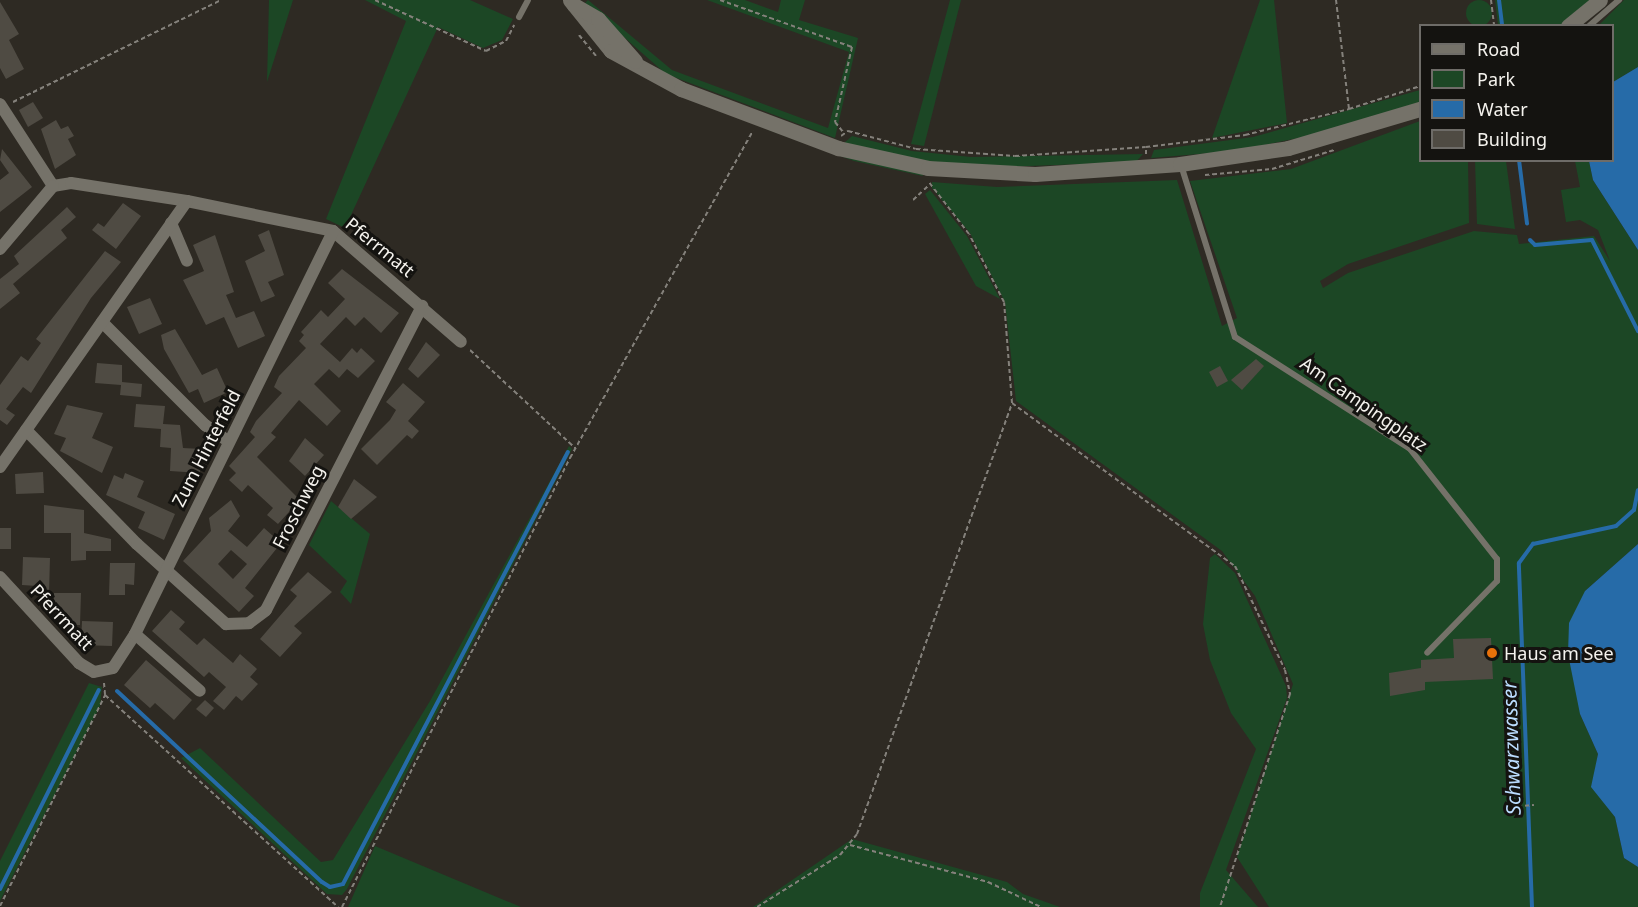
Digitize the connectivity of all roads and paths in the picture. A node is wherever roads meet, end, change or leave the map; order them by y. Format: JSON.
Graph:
{"nodes":[{"id":1,"x":221,"y":0,"type":"edge"},
{"id":2,"x":375,"y":0,"type":"edge"},
{"id":3,"x":528,"y":0,"type":"edge"},
{"id":4,"x":720,"y":0,"type":"edge"},
{"id":5,"x":1336,"y":0,"type":"edge"},
{"id":6,"x":1491,"y":0,"type":"edge"},
{"id":7,"x":1600,"y":0,"type":"edge"},
{"id":8,"x":1619,"y":0,"type":"edge"},
{"id":9,"x":572,"y":2,"type":"edge"},
{"id":10,"x":519,"y":17,"type":"joint"},
{"id":11,"x":1494,"y":24,"type":"edge"},
{"id":12,"x":1570,"y":24,"type":"edge"},
{"id":13,"x":1591,"y":24,"type":"edge"},
{"id":14,"x":1419,"y":86,"type":"edge"},
{"id":15,"x":1,"y":106,"type":"edge"},
{"id":16,"x":1349,"y":109,"type":"junction"},
{"id":17,"x":1419,"y":109,"type":"edge"},
{"id":18,"x":758,"y":120,"type":"junction"},
{"id":19,"x":843,"y":132,"type":"junction"},
{"id":20,"x":1146,"y":147,"type":"junction"},
{"id":21,"x":838,"y":148,"type":"junction"},
{"id":22,"x":1180,"y":164,"type":"junction"},
{"id":23,"x":1146,"y":167,"type":"junction"},
{"id":24,"x":53,"y":186,"type":"junction"},
{"id":25,"x":913,"y":200,"type":"dead end"},
{"id":26,"x":188,"y":201,"type":"junction"},
{"id":27,"x":171,"y":223,"type":"junction"},
{"id":28,"x":333,"y":231,"type":"junction"},
{"id":29,"x":0,"y":249,"type":"edge"},
{"id":30,"x":187,"y":261,"type":"dead end"},
{"id":31,"x":422,"y":306,"type":"junction"},
{"id":32,"x":102,"y":322,"type":"junction"},
{"id":33,"x":461,"y":342,"type":"joint"},
{"id":34,"x":1012,"y":403,"type":"junction"},
{"id":35,"x":26,"y":430,"type":"junction"},
{"id":36,"x":229,"y":442,"type":"junction"},
{"id":37,"x":575,"y":448,"type":"junction"},
{"id":38,"x":0,"y":467,"type":"edge"},
{"id":39,"x":166,"y":567,"type":"junction"},
{"id":40,"x":0,"y":577,"type":"edge"},
{"id":41,"x":135,"y":634,"type":"junction"},
{"id":42,"x":1427,"y":653,"type":"dead end"},
{"id":43,"x":103,"y":673,"type":"junction"},
{"id":44,"x":200,"y":691,"type":"dead end"},
{"id":45,"x":105,"y":695,"type":"junction"},
{"id":46,"x":1534,"y":805,"type":"dead end"},
{"id":47,"x":1510,"y":807,"type":"dead end"},
{"id":48,"x":850,"y":845,"type":"junction"},
{"id":49,"x":0,"y":906,"type":"edge"},
{"id":50,"x":340,"y":907,"type":"edge"},
{"id":51,"x":757,"y":907,"type":"edge"},
{"id":52,"x":1041,"y":907,"type":"edge"},
{"id":53,"x":1220,"y":907,"type":"edge"}],
"edges":[{"from":1,"to":15,"type":"path"},
{"from":2,"to":10,"type":"path"},
{"from":3,"to":10,"type":"lane"},
{"from":4,"to":19,"type":"path"},
{"from":5,"to":16,"type":"path"},
{"from":6,"to":11,"type":"path"},
{"from":7,"to":12,"type":"street"},
{"from":8,"to":13,"type":"lane"},
{"from":9,"to":18,"type":"street"},
{"from":14,"to":16,"type":"path"},
{"from":15,"to":24,"type":"street"},
{"from":16,"to":20,"type":"path"},
{"from":17,"to":22,"type":"street"},
{"from":18,"to":21,"type":"street"},
{"from":18,"to":37,"type":"path"},
{"from":19,"to":20,"type":"path"},
{"from":19,"to":21,"type":"path"},
{"from":20,"to":23,"type":"path"},
{"from":21,"to":23,"type":"street"},
{"from":22,"to":23,"type":"street"},
{"from":22,"to":42,"type":"lane","name":"Am Campingplatz"},
{"from":24,"to":26,"type":"street","name":"Pferrmatt"},
{"from":24,"to":29,"type":"street"},
{"from":25,"to":34,"type":"path"},
{"from":26,"to":27,"type":"street"},
{"from":26,"to":28,"type":"street","name":"Pferrmatt"},
{"from":27,"to":30,"type":"street"},
{"from":27,"to":32,"type":"street"},
{"from":28,"to":31,"type":"street","name":"Pferrmatt"},
{"from":28,"to":36,"type":"street","name":"Zum Hinterfeld"},
{"from":31,"to":33,"type":"street","name":"Pferrmatt"},
{"from":31,"to":39,"type":"street","name":"Froschweg"},
{"from":32,"to":35,"type":"street"},
{"from":32,"to":36,"type":"street"},
{"from":33,"to":37,"type":"path"},
{"from":34,"to":48,"type":"path"},
{"from":34,"to":53,"type":"path"},
{"from":35,"to":38,"type":"street"},
{"from":35,"to":39,"type":"street"},
{"from":36,"to":39,"type":"street","name":"Zum Hinterfeld"},
{"from":37,"to":50,"type":"path"},
{"from":39,"to":41,"type":"street","name":"Zum Hinterfeld"},
{"from":40,"to":43,"type":"street","name":"Pferrmatt"},
{"from":41,"to":43,"type":"street","name":"Zum Hinterfeld"},
{"from":41,"to":44,"type":"street"},
{"from":43,"to":45,"type":"path"},
{"from":45,"to":49,"type":"path"},
{"from":45,"to":50,"type":"path"},
{"from":46,"to":47,"type":"path"},
{"from":48,"to":51,"type":"path"},
{"from":48,"to":52,"type":"path"}]}
